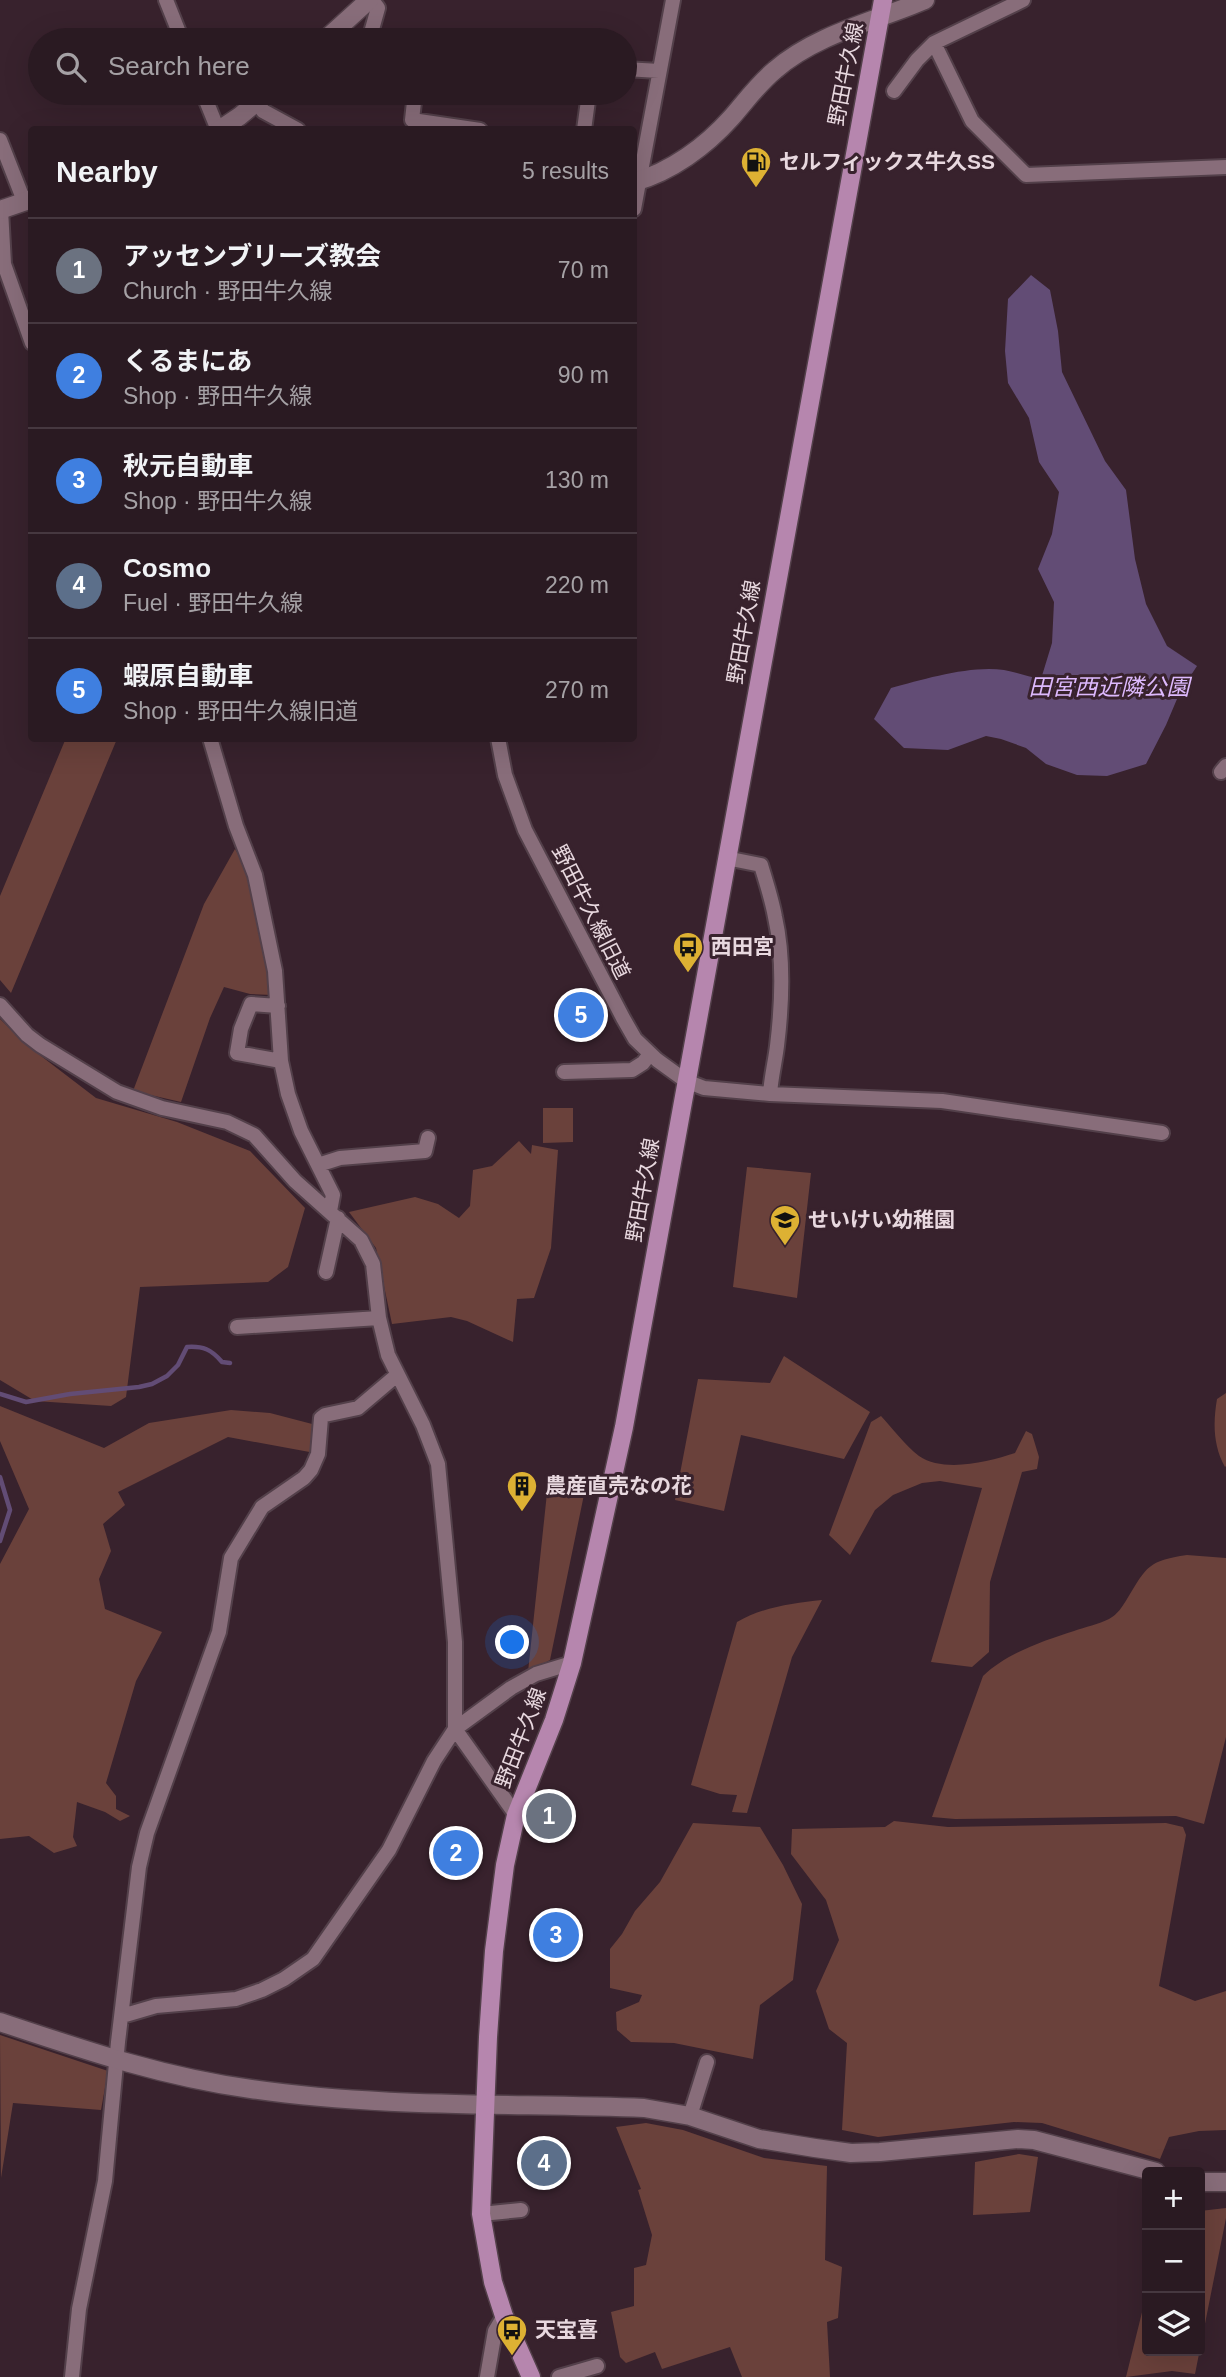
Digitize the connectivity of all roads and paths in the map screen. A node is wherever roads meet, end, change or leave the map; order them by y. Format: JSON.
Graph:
{"nodes":[{"id":1,"x":166,"y":0,"type":"edge"},
{"id":2,"x":370,"y":0,"type":"edge"},
{"id":3,"x":673,"y":0,"type":"edge"},
{"id":4,"x":883,"y":0,"type":"edge"},
{"id":5,"x":925,"y":0,"type":"edge"},
{"id":6,"x":1022,"y":0,"type":"edge"},
{"id":7,"x":879,"y":19,"type":"junction"},
{"id":8,"x":177,"y":28,"type":"edge"},
{"id":9,"x":338,"y":28,"type":"edge"},
{"id":10,"x":372,"y":28,"type":"edge"},
{"id":11,"x":934,"y":43,"type":"junction"},
{"id":12,"x":637,"y":70,"type":"edge"},
{"id":13,"x":659,"y":71,"type":"junction"},
{"id":14,"x":894,"y":91,"type":"dead end"},
{"id":15,"x":208,"y":105,"type":"edge"},
{"id":16,"x":252,"y":105,"type":"edge"},
{"id":17,"x":263,"y":105,"type":"edge"},
{"id":18,"x":414,"y":105,"type":"edge"},
{"id":19,"x":587,"y":105,"type":"edge"},
{"id":20,"x":216,"y":126,"type":"edge"},
{"id":21,"x":224,"y":126,"type":"edge"},
{"id":22,"x":291,"y":126,"type":"edge"},
{"id":23,"x":455,"y":126,"type":"edge"},
{"id":24,"x":585,"y":126,"type":"edge"},
{"id":25,"x":0,"y":140,"type":"edge"},
{"id":26,"x":1226,"y":167,"type":"edge"},
{"id":27,"x":637,"y":176,"type":"edge"},
{"id":28,"x":637,"y":181,"type":"edge"},
{"id":29,"x":28,"y":200,"type":"edge"},
{"id":30,"x":0,"y":210,"type":"edge"},
{"id":31,"x":28,"y":332,"type":"edge"},
{"id":32,"x":212,"y":742,"type":"edge"},
{"id":33,"x":499,"y":742,"type":"edge"},
{"id":34,"x":1226,"y":766,"type":"edge"},
{"id":35,"x":1226,"y":773,"type":"edge"},
{"id":36,"x":726,"y":858,"type":"junction"},
{"id":37,"x":0,"y":1005,"type":"edge"},
{"id":38,"x":278,"y":1006,"type":"junction"},
{"id":39,"x":650,"y":1054,"type":"junction"},
{"id":40,"x":281,"y":1061,"type":"junction"},
{"id":41,"x":564,"y":1072,"type":"dead end"},
{"id":42,"x":686,"y":1081,"type":"junction"},
{"id":43,"x":770,"y":1094,"type":"junction"},
{"id":44,"x":1162,"y":1133,"type":"dead end"},
{"id":45,"x":428,"y":1138,"type":"dead end"},
{"id":46,"x":318,"y":1165,"type":"junction"},
{"id":47,"x":334,"y":1215,"type":"junction"},
{"id":48,"x":326,"y":1272,"type":"dead end"},
{"id":49,"x":379,"y":1318,"type":"junction"},
{"id":50,"x":237,"y":1327,"type":"dead end"},
{"id":51,"x":397,"y":1375,"type":"junction"},
{"id":52,"x":572,"y":1662,"type":"junction"},
{"id":53,"x":455,"y":1729,"type":"junction"},
{"id":54,"x":516,"y":1815,"type":"junction"},
{"id":55,"x":122,"y":2016,"type":"junction"},
{"id":56,"x":0,"y":2022,"type":"edge"},
{"id":57,"x":116,"y":2061,"type":"junction"},
{"id":58,"x":706,"y":2062,"type":"dead end"},
{"id":59,"x":485,"y":2104,"type":"junction"},
{"id":60,"x":690,"y":2116,"type":"junction"},
{"id":61,"x":1142,"y":2168,"type":"edge"},
{"id":62,"x":1205,"y":2182,"type":"edge"},
{"id":63,"x":1226,"y":2182,"type":"edge"},
{"id":64,"x":521,"y":2210,"type":"dead end"},
{"id":65,"x":481,"y":2214,"type":"junction"},
{"id":66,"x":504,"y":2316,"type":"junction"},
{"id":67,"x":597,"y":2366,"type":"dead end"},
{"id":68,"x":72,"y":2377,"type":"edge"},
{"id":69,"x":487,"y":2377,"type":"edge"},
{"id":70,"x":531,"y":2377,"type":"edge"},
{"id":71,"x":559,"y":2377,"type":"edge"}],
"edges":[{"from":1,"to":8,"type":"street"},
{"from":2,"to":9,"type":"street"},
{"from":2,"to":10,"type":"street"},
{"from":3,"to":13,"type":"street"},
{"from":4,"to":7,"type":"main road","name":"野田牛久線"},
{"from":5,"to":7,"type":"street"},
{"from":6,"to":11,"type":"street"},
{"from":7,"to":28,"type":"street"},
{"from":7,"to":36,"type":"main road","name":"野田牛久線"},
{"from":11,"to":14,"type":"street"},
{"from":11,"to":26,"type":"street"},
{"from":12,"to":13,"type":"street"},
{"from":13,"to":27,"type":"street"},
{"from":15,"to":20,"type":"street"},
{"from":16,"to":21,"type":"street"},
{"from":17,"to":22,"type":"street"},
{"from":18,"to":23,"type":"street"},
{"from":19,"to":24,"type":"street"},
{"from":25,"to":29,"type":"street"},
{"from":29,"to":30,"type":"street"},
{"from":30,"to":31,"type":"street"},
{"from":32,"to":38,"type":"street"},
{"from":33,"to":39,"type":"street","name":"野田牛久線旧道"},
{"from":34,"to":35,"type":"street"},
{"from":36,"to":42,"type":"main road","name":"野田牛久線"},
{"from":36,"to":43,"type":"street"},
{"from":37,"to":47,"type":"street"},
{"from":38,"to":40,"type":"street"},
{"from":38,"to":40,"type":"street"},
{"from":39,"to":41,"type":"street"},
{"from":39,"to":42,"type":"street","name":"野田牛久線旧道"},
{"from":40,"to":46,"type":"street"},
{"from":42,"to":43,"type":"street"},
{"from":42,"to":52,"type":"main road","name":"野田牛久線"},
{"from":43,"to":44,"type":"street"},
{"from":45,"to":46,"type":"street"},
{"from":46,"to":47,"type":"street"},
{"from":47,"to":48,"type":"street"},
{"from":47,"to":49,"type":"street"},
{"from":49,"to":50,"type":"street"},
{"from":49,"to":51,"type":"street"},
{"from":51,"to":53,"type":"street"},
{"from":51,"to":55,"type":"street"},
{"from":52,"to":53,"type":"street"},
{"from":52,"to":54,"type":"main road","name":"野田牛久線"},
{"from":53,"to":54,"type":"street"},
{"from":53,"to":55,"type":"street"},
{"from":54,"to":59,"type":"main road","name":"野田牛久線"},
{"from":55,"to":57,"type":"street"},
{"from":56,"to":57,"type":"street"},
{"from":57,"to":59,"type":"street"},
{"from":57,"to":68,"type":"street"},
{"from":58,"to":60,"type":"street"},
{"from":59,"to":60,"type":"street"},
{"from":59,"to":65,"type":"main road","name":"野田牛久線"},
{"from":60,"to":61,"type":"street"},
{"from":62,"to":63,"type":"street"},
{"from":64,"to":65,"type":"street"},
{"from":65,"to":66,"type":"main road","name":"野田牛久線"},
{"from":66,"to":69,"type":"street"},
{"from":66,"to":70,"type":"main road","name":"野田牛久線"},
{"from":67,"to":71,"type":"street"}]}
